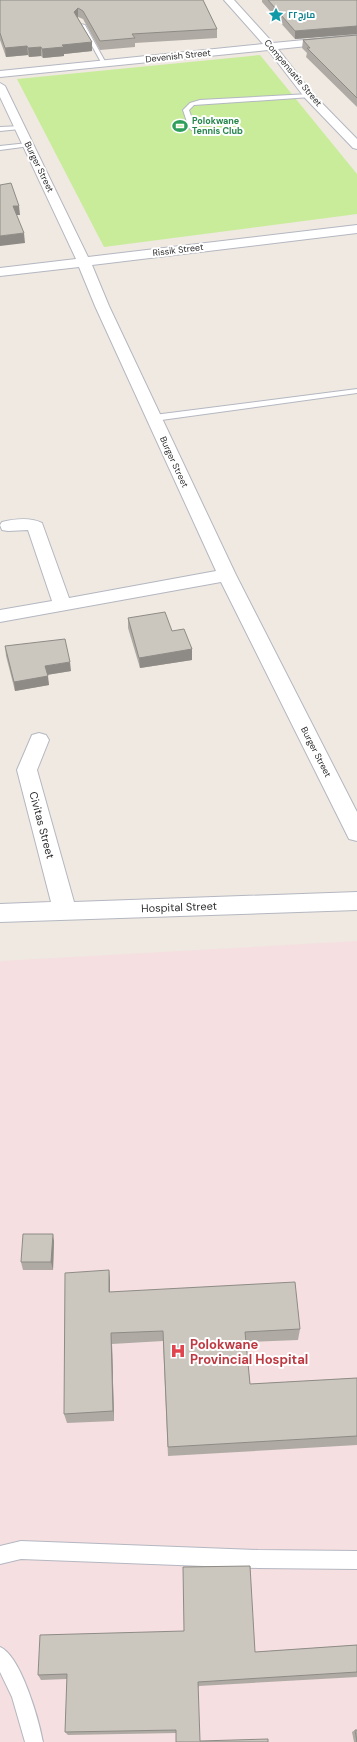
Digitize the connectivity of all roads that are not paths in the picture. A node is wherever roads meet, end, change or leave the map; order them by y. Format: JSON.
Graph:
{"nodes":[{"id":1,"x":229,"y":0,"type":"edge"},
{"id":2,"x":79,"y":20,"type":"edge"},
{"id":3,"x":357,"y":38,"type":"edge"},
{"id":4,"x":271,"y":47,"type":"junction"},
{"id":5,"x":105,"y":64,"type":"junction"},
{"id":6,"x":0,"y":74,"type":"edge"},
{"id":7,"x":0,"y":86,"type":"edge"},
{"id":8,"x":310,"y":96,"type":"junction"},
{"id":9,"x":20,"y":127,"type":"junction"},
{"id":10,"x":192,"y":128,"type":"dead end"},
{"id":11,"x":0,"y":129,"type":"edge"},
{"id":12,"x":28,"y":145,"type":"junction"},
{"id":13,"x":357,"y":146,"type":"edge"},
{"id":14,"x":0,"y":148,"type":"edge"},
{"id":15,"x":357,"y":229,"type":"edge"},
{"id":16,"x":83,"y":262,"type":"junction"},
{"id":17,"x":0,"y":272,"type":"edge"},
{"id":18,"x":357,"y":391,"type":"edge"},
{"id":19,"x":154,"y":418,"type":"junction"},
{"id":20,"x":8,"y":526,"type":"dead end"},
{"id":21,"x":227,"y":575,"type":"junction"},
{"id":22,"x":62,"y":605,"type":"junction"},
{"id":23,"x":0,"y":616,"type":"edge"},
{"id":24,"x":39,"y":740,"type":"dead end"},
{"id":25,"x":357,"y":833,"type":"edge"},
{"id":26,"x":357,"y":901,"type":"edge"},
{"id":27,"x":65,"y":911,"type":"junction"},
{"id":28,"x":0,"y":913,"type":"edge"},
{"id":29,"x":0,"y":1555,"type":"edge"},
{"id":30,"x":357,"y":1560,"type":"edge"},
{"id":31,"x":0,"y":1656,"type":"edge"},
{"id":32,"x":34,"y":1742,"type":"edge"}],
"edges":[{"from":1,"to":4,"type":"street","name":"Compensatie Street"},
{"from":2,"to":5,"type":"lane"},
{"from":3,"to":4,"type":"street","name":"Devenish Street"},
{"from":4,"to":5,"type":"street","name":"Devenish Street"},
{"from":4,"to":8,"type":"street","name":"Compensatie Street"},
{"from":5,"to":6,"type":"street","name":"Devenish Street"},
{"from":7,"to":9,"type":"street","name":"Burger Street"},
{"from":8,"to":10,"type":"lane"},
{"from":8,"to":13,"type":"street","name":"Compensatie Street"},
{"from":9,"to":11,"type":"lane"},
{"from":9,"to":12,"type":"street","name":"Burger Street"},
{"from":12,"to":14,"type":"lane"},
{"from":12,"to":16,"type":"street","name":"Burger Street"},
{"from":15,"to":16,"type":"street","name":"Rissik Street"},
{"from":16,"to":17,"type":"street","name":"Rissik Street"},
{"from":16,"to":19,"type":"street","name":"Burger Street"},
{"from":18,"to":19,"type":"lane"},
{"from":19,"to":21,"type":"street","name":"Burger Street"},
{"from":20,"to":22,"type":"street"},
{"from":21,"to":22,"type":"street"},
{"from":21,"to":25,"type":"street","name":"Burger Street"},
{"from":22,"to":23,"type":"street"},
{"from":24,"to":27,"type":"street","name":"Civitas Street"},
{"from":26,"to":27,"type":"street","name":"Hospital Street"},
{"from":27,"to":28,"type":"street","name":"Hospital Street"},
{"from":29,"to":30,"type":"lane"},
{"from":31,"to":32,"type":"lane"}]}
